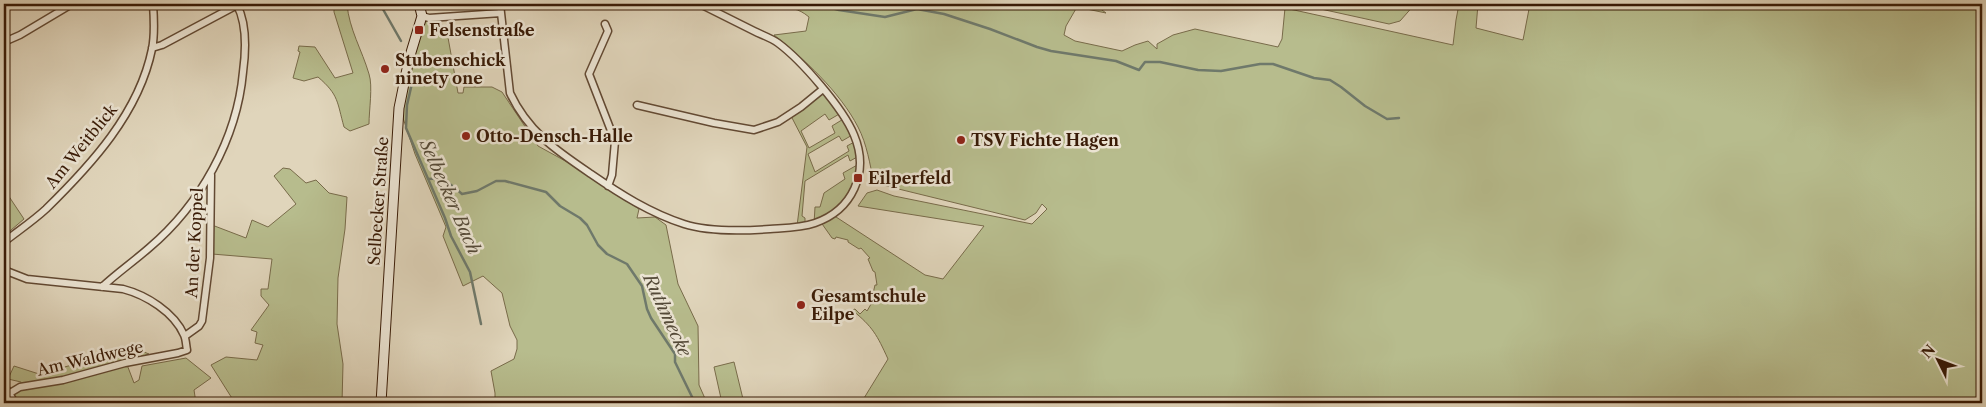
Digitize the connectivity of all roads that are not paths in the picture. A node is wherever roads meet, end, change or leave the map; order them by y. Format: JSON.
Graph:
{"nodes":[{"id":1,"x":72,"y":4,"type":"edge"},
{"id":2,"x":154,"y":4,"type":"edge"},
{"id":3,"x":238,"y":4,"type":"edge"},
{"id":4,"x":419,"y":4,"type":"edge"},
{"id":5,"x":500,"y":4,"type":"edge"},
{"id":6,"x":700,"y":4,"type":"edge"},
{"id":7,"x":502,"y":12,"type":"junction"},
{"id":8,"x":422,"y":16,"type":"junction"},
{"id":9,"x":605,"y":24,"type":"dead end"},
{"id":10,"x":4,"y":42,"type":"edge"},
{"id":11,"x":152,"y":48,"type":"junction"},
{"id":12,"x":823,"y":89,"type":"junction"},
{"id":13,"x":637,"y":104,"type":"dead end"},
{"id":14,"x":211,"y":174,"type":"junction"},
{"id":15,"x":608,"y":186,"type":"junction"},
{"id":16,"x":4,"y":242,"type":"edge"},
{"id":17,"x":4,"y":270,"type":"edge"},
{"id":18,"x":102,"y":287,"type":"junction"},
{"id":19,"x":185,"y":336,"type":"junction"},
{"id":20,"x":4,"y":385,"type":"edge"},
{"id":21,"x":10,"y":393,"type":"junction"},
{"id":22,"x":15,"y":403,"type":"edge"},
{"id":23,"x":381,"y":403,"type":"edge"}],
"edges":[{"from":1,"to":10,"type":"street"},
{"from":2,"to":11,"type":"street","name":"Am Weitblick"},
{"from":3,"to":11,"type":"street"},
{"from":3,"to":14,"type":"street"},
{"from":4,"to":8,"type":"main road"},
{"from":5,"to":7,"type":"street"},
{"from":6,"to":12,"type":"street"},
{"from":7,"to":8,"type":"street"},
{"from":7,"to":15,"type":"street"},
{"from":8,"to":23,"type":"main road","name":"Selbecker Straße"},
{"from":9,"to":15,"type":"street"},
{"from":11,"to":16,"type":"street","name":"Am Weitblick"},
{"from":12,"to":13,"type":"street"},
{"from":12,"to":15,"type":"street"},
{"from":14,"to":18,"type":"street"},
{"from":14,"to":19,"type":"street","name":"An der Koppel"},
{"from":17,"to":18,"type":"street"},
{"from":18,"to":19,"type":"street"},
{"from":19,"to":21,"type":"street","name":"Am Waldwege"},
{"from":20,"to":21,"type":"street"},
{"from":21,"to":22,"type":"street"}]}
